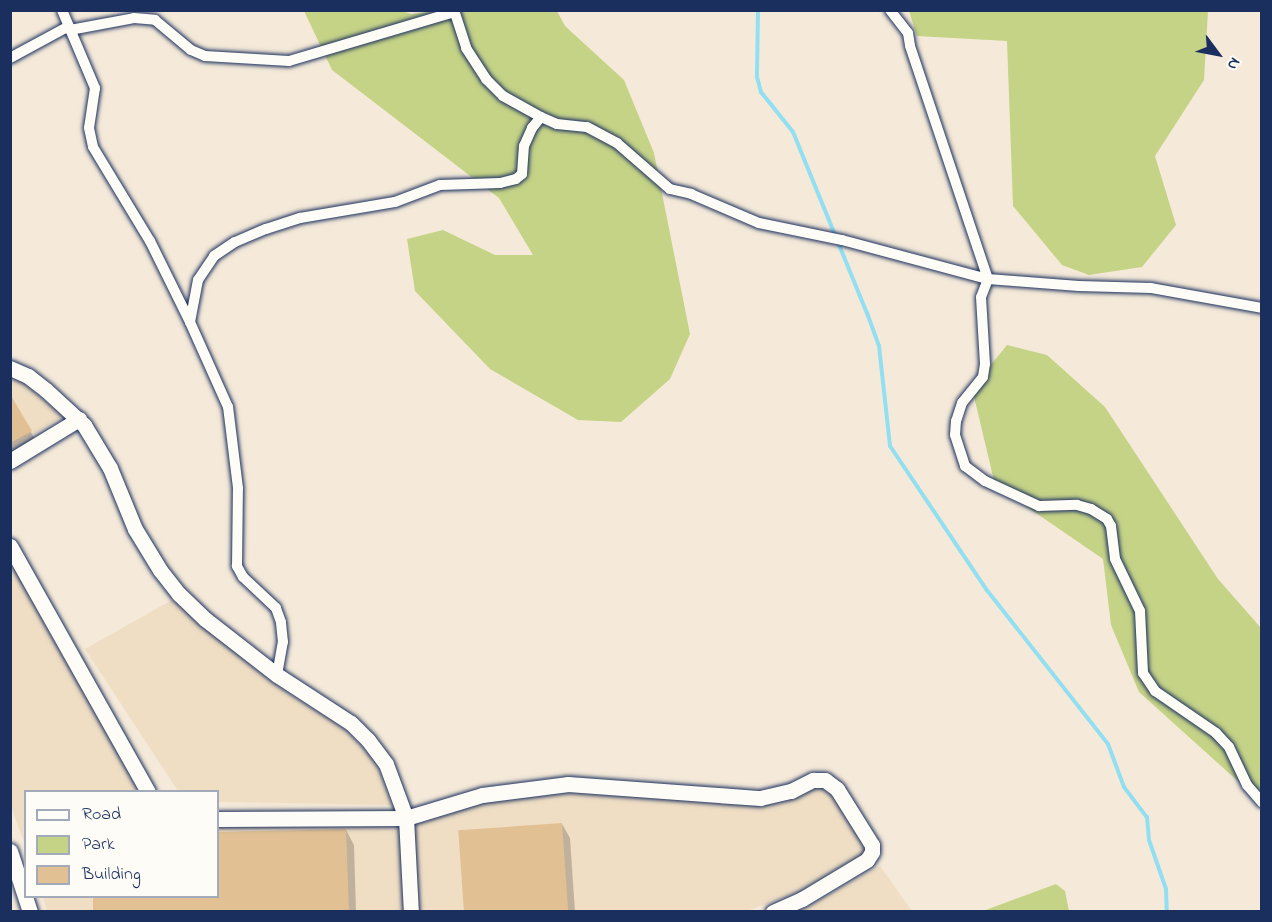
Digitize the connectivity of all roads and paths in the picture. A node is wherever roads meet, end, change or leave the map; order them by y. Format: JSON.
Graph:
{"nodes":[{"id":1,"x":62,"y":10,"type":"edge"},
{"id":2,"x":890,"y":10,"type":"edge"},
{"id":3,"x":454,"y":11,"type":"edge"},
{"id":4,"x":69,"y":28,"type":"junction"},
{"id":5,"x":10,"y":58,"type":"edge"},
{"id":6,"x":541,"y":117,"type":"junction"},
{"id":7,"x":988,"y":279,"type":"junction"},
{"id":8,"x":1262,"y":308,"type":"edge"},
{"id":9,"x":190,"y":322,"type":"junction"},
{"id":10,"x":10,"y":368,"type":"edge"},
{"id":11,"x":79,"y":419,"type":"junction"},
{"id":12,"x":10,"y":461,"type":"edge"},
{"id":13,"x":10,"y":546,"type":"edge"},
{"id":14,"x":278,"y":675,"type":"junction"},
{"id":15,"x":147,"y":790,"type":"edge"},
{"id":16,"x":1262,"y":802,"type":"edge"},
{"id":17,"x":406,"y":818,"type":"junction"},
{"id":18,"x":219,"y":819,"type":"edge"},
{"id":19,"x":10,"y":850,"type":"edge"},
{"id":20,"x":24,"y":893,"type":"edge"},
{"id":21,"x":411,"y":912,"type":"edge"},
{"id":22,"x":773,"y":912,"type":"edge"}],
"edges":[{"from":1,"to":4,"type":"street"},
{"from":2,"to":7,"type":"street"},
{"from":3,"to":4,"type":"street"},
{"from":3,"to":6,"type":"street"},
{"from":4,"to":5,"type":"street"},
{"from":4,"to":9,"type":"street"},
{"from":6,"to":7,"type":"street"},
{"from":6,"to":9,"type":"street"},
{"from":7,"to":8,"type":"street"},
{"from":7,"to":16,"type":"street"},
{"from":9,"to":14,"type":"street"},
{"from":10,"to":11,"type":"street"},
{"from":11,"to":12,"type":"street"},
{"from":11,"to":14,"type":"street"},
{"from":13,"to":15,"type":"street"},
{"from":14,"to":17,"type":"street"},
{"from":17,"to":18,"type":"street"},
{"from":17,"to":21,"type":"street"},
{"from":17,"to":22,"type":"street"},
{"from":19,"to":20,"type":"street"}]}
